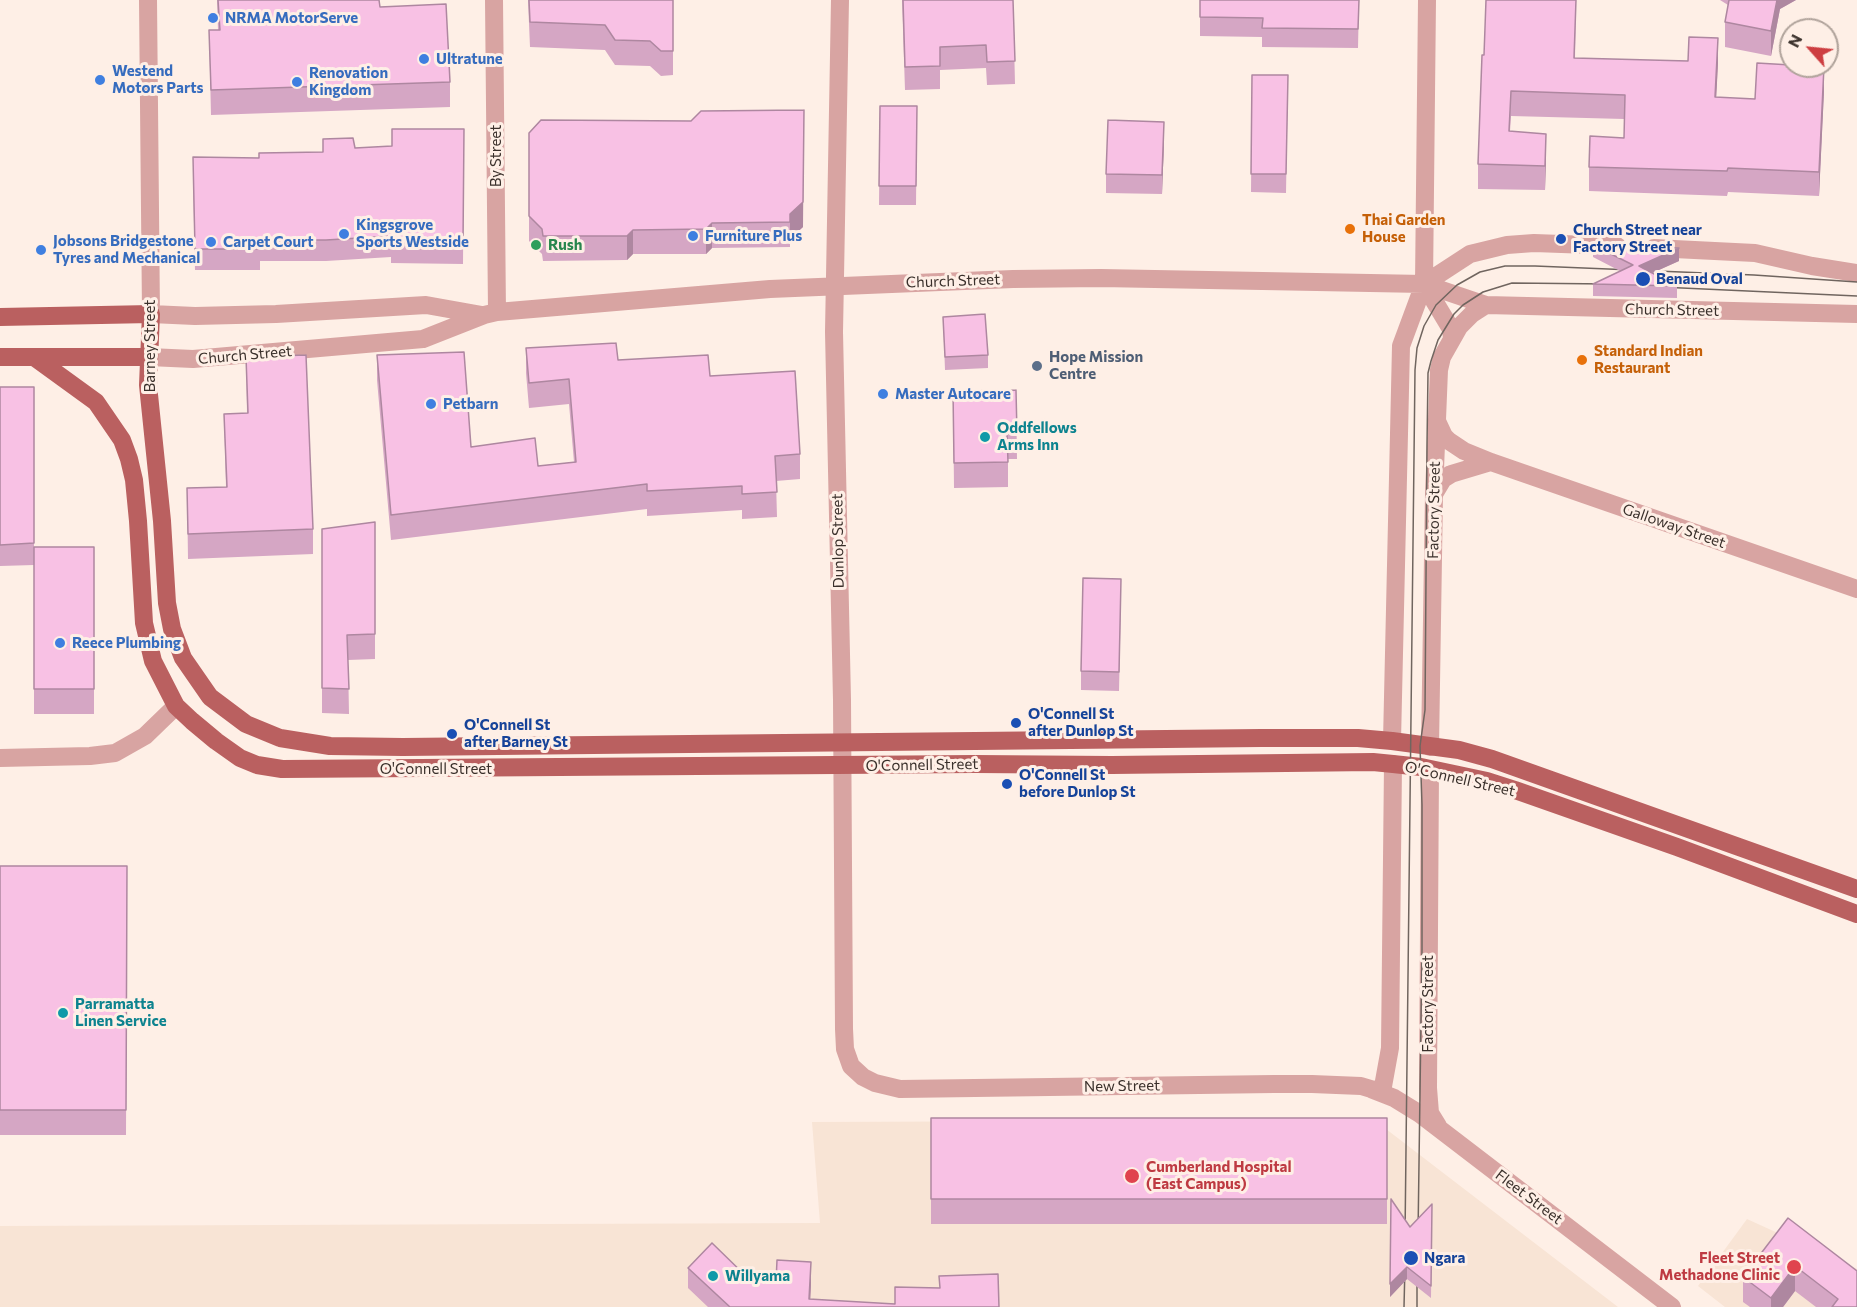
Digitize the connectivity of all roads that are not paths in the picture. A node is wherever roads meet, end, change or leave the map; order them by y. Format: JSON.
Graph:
{"nodes":[{"id":1,"x":147,"y":0,"type":"edge"},
{"id":2,"x":494,"y":0,"type":"edge"},
{"id":3,"x":840,"y":0,"type":"edge"},
{"id":4,"x":1427,"y":0,"type":"edge"},
{"id":5,"x":1857,"y":273,"type":"edge"},
{"id":6,"x":1424,"y":284,"type":"junction"},
{"id":7,"x":835,"y":287,"type":"junction"},
{"id":8,"x":1486,"y":305,"type":"junction"},
{"id":9,"x":151,"y":314,"type":"junction"},
{"id":10,"x":490,"y":314,"type":"junction"},
{"id":11,"x":1857,"y":314,"type":"edge"},
{"id":12,"x":0,"y":317,"type":"edge"},
{"id":13,"x":1452,"y":338,"type":"junction"},
{"id":14,"x":0,"y":357,"type":"edge"},
{"id":15,"x":34,"y":357,"type":"junction"},
{"id":16,"x":149,"y":357,"type":"junction"},
{"id":17,"x":1436,"y":419,"type":"junction"},
{"id":18,"x":1491,"y":462,"type":"junction"},
{"id":19,"x":1434,"y":494,"type":"junction"},
{"id":20,"x":1857,"y":589,"type":"edge"},
{"id":21,"x":200,"y":683,"type":"joint"},
{"id":22,"x":176,"y":706,"type":"junction"},
{"id":23,"x":842,"y":741,"type":"junction"},
{"id":24,"x":1392,"y":741,"type":"junction"},
{"id":25,"x":1430,"y":747,"type":"junction"},
{"id":26,"x":0,"y":758,"type":"edge"},
{"id":27,"x":1393,"y":764,"type":"junction"},
{"id":28,"x":842,"y":766,"type":"junction"},
{"id":29,"x":1430,"y":770,"type":"junction"},
{"id":30,"x":1857,"y":889,"type":"edge"},
{"id":31,"x":1857,"y":914,"type":"edge"},
{"id":32,"x":863,"y":1077,"type":"joint"},
{"id":33,"x":1382,"y":1092,"type":"junction"},
{"id":34,"x":1439,"y":1128,"type":"junction"},
{"id":35,"x":1672,"y":1307,"type":"edge"}],
"edges":[{"from":1,"to":9,"type":"street","name":"Barney Street"},
{"from":2,"to":10,"type":"street","name":"By Street"},
{"from":3,"to":7,"type":"street","name":"Dunlop Street"},
{"from":4,"to":6,"type":"street"},
{"from":5,"to":6,"type":"street"},
{"from":6,"to":7,"type":"street","name":"Church Street"},
{"from":6,"to":8,"type":"street","name":"Church Street"},
{"from":6,"to":13,"type":"street"},
{"from":6,"to":24,"type":"street"},
{"from":7,"to":10,"type":"street","name":"Church Street"},
{"from":7,"to":23,"type":"street","name":"Dunlop Street"},
{"from":8,"to":11,"type":"street","name":"Church Street"},
{"from":8,"to":13,"type":"street"},
{"from":9,"to":10,"type":"street","name":"Church Street"},
{"from":9,"to":12,"type":"main road","name":"Church Street"},
{"from":9,"to":16,"type":"main road","name":"Barney Street"},
{"from":10,"to":16,"type":"street","name":"Church Street"},
{"from":13,"to":17,"type":"street","name":"Factory Street"},
{"from":14,"to":15,"type":"main road","name":"Church Street"},
{"from":15,"to":16,"type":"main road","name":"Church Street"},
{"from":15,"to":22,"type":"main road"},
{"from":16,"to":21,"type":"main road","name":"Barney Street"},
{"from":17,"to":18,"type":"street","name":"Galloway Street"},
{"from":17,"to":19,"type":"street","name":"Factory Street"},
{"from":18,"to":19,"type":"street"},
{"from":18,"to":20,"type":"street","name":"Galloway Street"},
{"from":19,"to":25,"type":"street","name":"Factory Street"},
{"from":21,"to":23,"type":"main road","name":"O'Connell Street"},
{"from":22,"to":26,"type":"street"},
{"from":22,"to":28,"type":"main road","name":"O'Connell Street"},
{"from":23,"to":24,"type":"main road","name":"O'Connell Street"},
{"from":23,"to":28,"type":"street","name":"Dunlop Street"},
{"from":24,"to":25,"type":"main road","name":"O'Connell Street"},
{"from":25,"to":30,"type":"main road","name":"O'Connell Street"},
{"from":27,"to":28,"type":"main road","name":"O'Connell Street"},
{"from":27,"to":29,"type":"main road","name":"O'Connell Street"},
{"from":27,"to":33,"type":"street"},
{"from":28,"to":32,"type":"street","name":"Dunlop Street"},
{"from":29,"to":31,"type":"main road","name":"O'Connell Street"},
{"from":29,"to":34,"type":"street","name":"Factory Street"},
{"from":32,"to":33,"type":"street","name":"New Street"},
{"from":33,"to":34,"type":"street","name":"Fleet Street"},
{"from":34,"to":35,"type":"street","name":"Fleet Street"}]}
